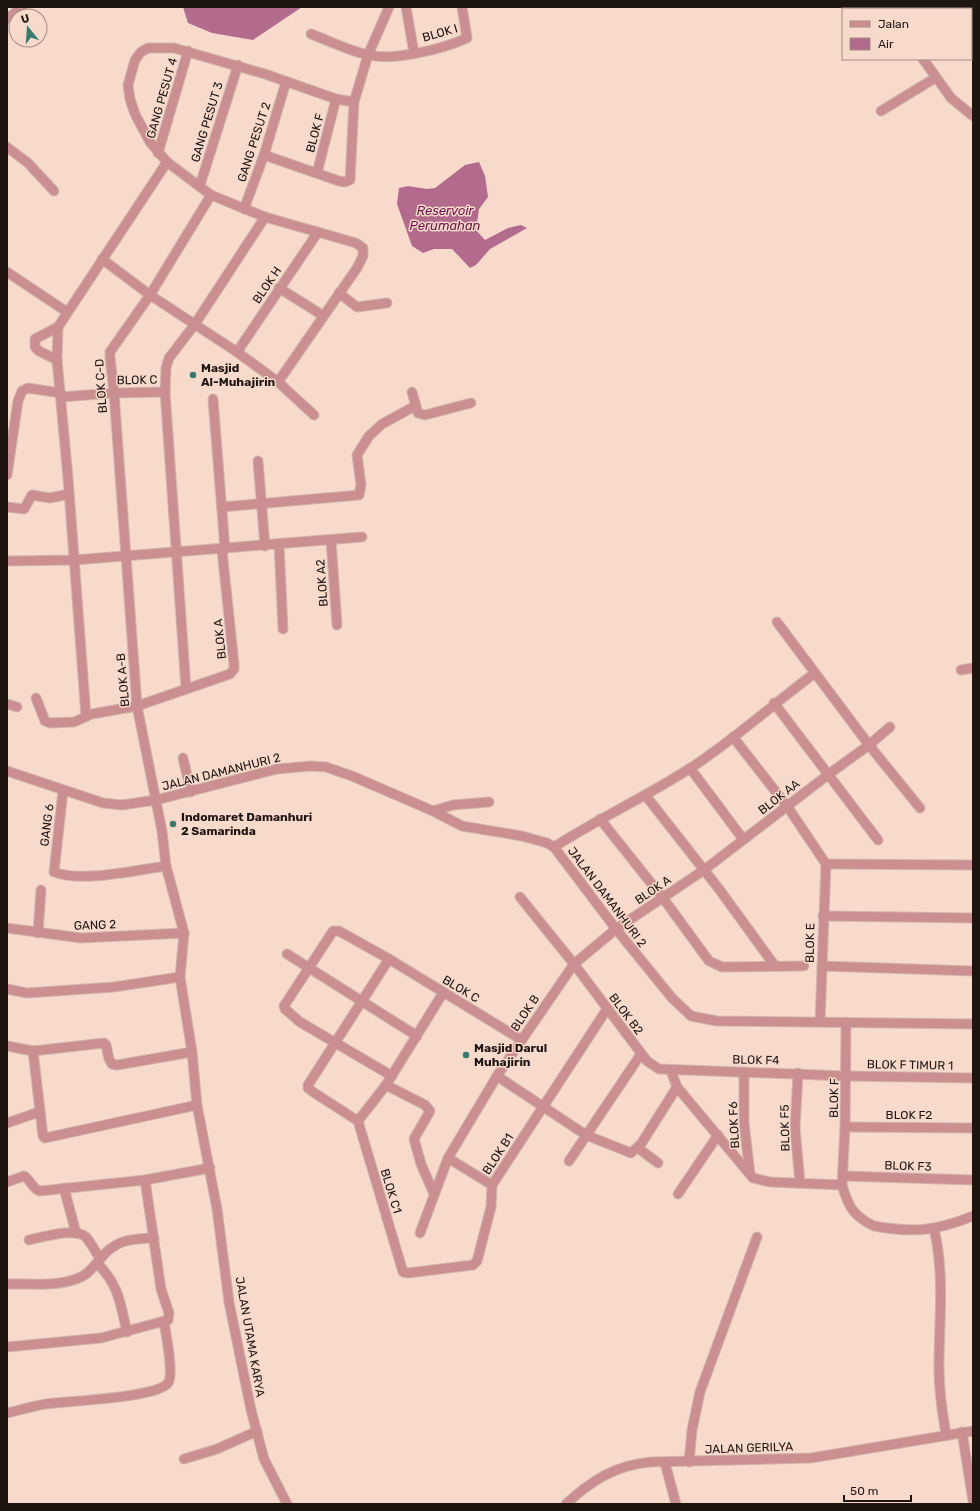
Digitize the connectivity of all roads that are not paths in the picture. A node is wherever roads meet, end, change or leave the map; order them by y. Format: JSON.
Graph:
{"nodes":[{"id":1,"x":22,"y":7,"type":"edge"},
{"id":2,"x":389,"y":7,"type":"edge"},
{"id":3,"x":406,"y":7,"type":"edge"},
{"id":4,"x":462,"y":7,"type":"edge"},
{"id":5,"x":7,"y":19,"type":"edge"},
{"id":6,"x":311,"y":34,"type":"dead end"},
{"id":7,"x":188,"y":51,"type":"junction"},
{"id":8,"x":414,"y":53,"type":"junction"},
{"id":9,"x":368,"y":55,"type":"junction"},
{"id":10,"x":924,"y":60,"type":"edge"},
{"id":11,"x":238,"y":66,"type":"junction"},
{"id":12,"x":935,"y":78,"type":"junction"},
{"id":13,"x":286,"y":82,"type":"junction"},
{"id":14,"x":336,"y":99,"type":"junction"},
{"id":15,"x":354,"y":102,"type":"junction"},
{"id":16,"x":881,"y":111,"type":"dead end"},
{"id":17,"x":973,"y":116,"type":"edge"},
{"id":18,"x":7,"y":147,"type":"edge"},
{"id":19,"x":158,"y":153,"type":"junction"},
{"id":20,"x":264,"y":155,"type":"junction"},
{"id":21,"x":167,"y":162,"type":"junction"},
{"id":22,"x":316,"y":173,"type":"junction"},
{"id":23,"x":200,"y":186,"type":"junction"},
{"id":24,"x":54,"y":191,"type":"dead end"},
{"id":25,"x":211,"y":195,"type":"junction"},
{"id":26,"x":244,"y":209,"type":"junction"},
{"id":27,"x":265,"y":217,"type":"junction"},
{"id":28,"x":318,"y":232,"type":"junction"},
{"id":29,"x":102,"y":259,"type":"junction"},
{"id":30,"x":7,"y":272,"type":"edge"},
{"id":31,"x":279,"y":288,"type":"junction"},
{"id":32,"x":339,"y":293,"type":"junction"},
{"id":33,"x":150,"y":295,"type":"junction"},
{"id":34,"x":387,"y":303,"type":"dead end"},
{"id":35,"x":66,"y":312,"type":"junction"},
{"id":36,"x":322,"y":315,"type":"junction"},
{"id":37,"x":195,"y":324,"type":"junction"},
{"id":38,"x":58,"y":327,"type":"junction"},
{"id":39,"x":237,"y":352,"type":"junction"},
{"id":40,"x":57,"y":360,"type":"junction"},
{"id":41,"x":278,"y":382,"type":"junction"},
{"id":42,"x":114,"y":392,"type":"junction"},
{"id":43,"x":165,"y":392,"type":"junction"},
{"id":44,"x":412,"y":392,"type":"dead end"},
{"id":45,"x":61,"y":395,"type":"junction"},
{"id":46,"x":214,"y":399,"type":"dead end"},
{"id":47,"x":471,"y":403,"type":"dead end"},
{"id":48,"x":415,"y":406,"type":"junction"},
{"id":49,"x":314,"y":415,"type":"dead end"},
{"id":50,"x":258,"y":461,"type":"dead end"},
{"id":51,"x":7,"y":475,"type":"edge"},
{"id":52,"x":70,"y":494,"type":"junction"},
{"id":53,"x":261,"y":503,"type":"junction"},
{"id":54,"x":222,"y":507,"type":"junction"},
{"id":55,"x":7,"y":508,"type":"edge"},
{"id":56,"x":362,"y":537,"type":"dead end"},
{"id":57,"x":331,"y":540,"type":"junction"},
{"id":58,"x":279,"y":544,"type":"junction"},
{"id":59,"x":264,"y":546,"type":"junction"},
{"id":60,"x":224,"y":549,"type":"junction"},
{"id":61,"x":178,"y":552,"type":"junction"},
{"id":62,"x":126,"y":556,"type":"junction"},
{"id":63,"x":74,"y":560,"type":"junction"},
{"id":64,"x":7,"y":561,"type":"edge"},
{"id":65,"x":777,"y":622,"type":"dead end"},
{"id":66,"x":337,"y":625,"type":"dead end"},
{"id":67,"x":283,"y":629,"type":"dead end"},
{"id":68,"x":973,"y":668,"type":"edge"},
{"id":69,"x":961,"y":670,"type":"dead end"},
{"id":70,"x":815,"y":673,"type":"junction"},
{"id":71,"x":186,"y":688,"type":"junction"},
{"id":72,"x":36,"y":698,"type":"dead end"},
{"id":73,"x":774,"y":703,"type":"junction"},
{"id":74,"x":7,"y":704,"type":"edge"},
{"id":75,"x":137,"y":706,"type":"junction"},
{"id":76,"x":17,"y":707,"type":"dead end"},
{"id":77,"x":86,"y":716,"type":"junction"},
{"id":78,"x":890,"y":727,"type":"dead end"},
{"id":79,"x":733,"y":737,"type":"junction"},
{"id":80,"x":869,"y":745,"type":"junction"},
{"id":81,"x":183,"y":758,"type":"dead end"},
{"id":82,"x":690,"y":768,"type":"junction"},
{"id":83,"x":7,"y":771,"type":"edge"},
{"id":84,"x":829,"y":774,"type":"junction"},
{"id":85,"x":63,"y":791,"type":"junction"},
{"id":86,"x":191,"y":792,"type":"junction"},
{"id":87,"x":646,"y":796,"type":"junction"},
{"id":88,"x":156,"y":800,"type":"junction"},
{"id":89,"x":489,"y":802,"type":"dead end"},
{"id":90,"x":787,"y":806,"type":"junction"},
{"id":91,"x":920,"y":808,"type":"dead end"},
{"id":92,"x":433,"y":811,"type":"junction"},
{"id":93,"x":600,"y":819,"type":"junction"},
{"id":94,"x":743,"y":839,"type":"junction"},
{"id":95,"x":878,"y":840,"type":"dead end"},
{"id":96,"x":554,"y":846,"type":"junction"},
{"id":97,"x":826,"y":864,"type":"junction"},
{"id":98,"x":166,"y":866,"type":"junction"},
{"id":99,"x":973,"y":866,"type":"edge"},
{"id":100,"x":704,"y":870,"type":"junction"},
{"id":101,"x":41,"y":890,"type":"dead end"},
{"id":102,"x":520,"y":898,"type":"dead end"},
{"id":103,"x":663,"y":898,"type":"junction"},
{"id":104,"x":823,"y":916,"type":"junction"},
{"id":105,"x":973,"y":918,"type":"edge"},
{"id":106,"x":7,"y":928,"type":"edge"},
{"id":107,"x":616,"y":929,"type":"junction"},
{"id":108,"x":38,"y":933,"type":"junction"},
{"id":109,"x":184,"y":933,"type":"junction"},
{"id":110,"x":287,"y":954,"type":"dead end"},
{"id":111,"x":389,"y":959,"type":"junction"},
{"id":112,"x":574,"y":964,"type":"junction"},
{"id":113,"x":309,"y":966,"type":"junction"},
{"id":114,"x":775,"y":966,"type":"junction"},
{"id":115,"x":804,"y":966,"type":"dead end"},
{"id":116,"x":822,"y":966,"type":"junction"},
{"id":117,"x":973,"y":971,"type":"edge"},
{"id":118,"x":180,"y":977,"type":"junction"},
{"id":119,"x":7,"y":989,"type":"edge"},
{"id":120,"x":443,"y":993,"type":"junction"},
{"id":121,"x":362,"y":1001,"type":"junction"},
{"id":122,"x":607,"y":1008,"type":"junction"},
{"id":123,"x":820,"y":1022,"type":"junction"},
{"id":124,"x":846,"y":1022,"type":"junction"},
{"id":125,"x":973,"y":1024,"type":"edge"},
{"id":126,"x":417,"y":1036,"type":"junction"},
{"id":127,"x":522,"y":1040,"type":"junction"},
{"id":128,"x":336,"y":1042,"type":"junction"},
{"id":129,"x":7,"y":1046,"type":"edge"},
{"id":130,"x":33,"y":1051,"type":"junction"},
{"id":131,"x":192,"y":1052,"type":"junction"},
{"id":132,"x":641,"y":1054,"type":"junction"},
{"id":133,"x":668,"y":1071,"type":"junction"},
{"id":134,"x":744,"y":1072,"type":"junction"},
{"id":135,"x":798,"y":1073,"type":"junction"},
{"id":136,"x":392,"y":1076,"type":"junction"},
{"id":137,"x":497,"y":1076,"type":"junction"},
{"id":138,"x":846,"y":1076,"type":"junction"},
{"id":139,"x":973,"y":1078,"type":"edge"},
{"id":140,"x":386,"y":1085,"type":"junction"},
{"id":141,"x":678,"y":1087,"type":"junction"},
{"id":142,"x":197,"y":1105,"type":"junction"},
{"id":143,"x":544,"y":1107,"type":"junction"},
{"id":144,"x":39,"y":1112,"type":"junction"},
{"id":145,"x":358,"y":1121,"type":"junction"},
{"id":146,"x":7,"y":1123,"type":"edge"},
{"id":147,"x":846,"y":1127,"type":"junction"},
{"id":148,"x":973,"y":1128,"type":"edge"},
{"id":149,"x":586,"y":1135,"type":"junction"},
{"id":150,"x":718,"y":1135,"type":"junction"},
{"id":151,"x":638,"y":1148,"type":"junction"},
{"id":152,"x":448,"y":1158,"type":"junction"},
{"id":153,"x":569,"y":1161,"type":"dead end"},
{"id":154,"x":658,"y":1162,"type":"dead end"},
{"id":155,"x":210,"y":1168,"type":"junction"},
{"id":156,"x":750,"y":1176,"type":"junction"},
{"id":157,"x":843,"y":1176,"type":"junction"},
{"id":158,"x":145,"y":1180,"type":"junction"},
{"id":159,"x":973,"y":1180,"type":"edge"},
{"id":160,"x":7,"y":1182,"type":"edge"},
{"id":161,"x":800,"y":1183,"type":"junction"},
{"id":162,"x":492,"y":1185,"type":"junction"},
{"id":163,"x":842,"y":1185,"type":"junction"},
{"id":164,"x":64,"y":1188,"type":"junction"},
{"id":165,"x":434,"y":1194,"type":"junction"},
{"id":166,"x":678,"y":1194,"type":"dead end"},
{"id":167,"x":973,"y":1216,"type":"edge"},
{"id":168,"x":934,"y":1229,"type":"junction"},
{"id":169,"x":76,"y":1233,"type":"junction"},
{"id":170,"x":420,"y":1233,"type":"dead end"},
{"id":171,"x":757,"y":1237,"type":"dead end"},
{"id":172,"x":154,"y":1238,"type":"junction"},
{"id":173,"x":29,"y":1240,"type":"dead end"},
{"id":174,"x":99,"y":1261,"type":"junction"},
{"id":175,"x":473,"y":1265,"type":"joint"},
{"id":176,"x":7,"y":1284,"type":"edge"},
{"id":177,"x":164,"y":1322,"type":"junction"},
{"id":178,"x":127,"y":1332,"type":"junction"},
{"id":179,"x":7,"y":1347,"type":"edge"},
{"id":180,"x":7,"y":1413,"type":"edge"},
{"id":181,"x":973,"y":1430,"type":"edge"},
{"id":182,"x":257,"y":1431,"type":"junction"},
{"id":183,"x":962,"y":1432,"type":"junction"},
{"id":184,"x":944,"y":1435,"type":"junction"},
{"id":185,"x":184,"y":1459,"type":"dead end"},
{"id":186,"x":689,"y":1462,"type":"junction"},
{"id":187,"x":665,"y":1463,"type":"junction"},
{"id":188,"x":973,"y":1501,"type":"edge"},
{"id":189,"x":287,"y":1504,"type":"edge"},
{"id":190,"x":566,"y":1504,"type":"edge"},
{"id":191,"x":676,"y":1504,"type":"edge"}],
"edges":[{"from":1,"to":5,"type":"street"},
{"from":2,"to":9,"type":"street"},
{"from":3,"to":8,"type":"street","name":"BLOK I"},
{"from":4,"to":8,"type":"street","name":"BLOK I"},
{"from":6,"to":9,"type":"street","name":"BLOK I"},
{"from":7,"to":11,"type":"street"},
{"from":7,"to":19,"type":"street","name":"GANG PESUT 4"},
{"from":7,"to":19,"type":"street"},
{"from":8,"to":9,"type":"street","name":"BLOK I"},
{"from":9,"to":15,"type":"street"},
{"from":10,"to":12,"type":"street"},
{"from":11,"to":13,"type":"street"},
{"from":11,"to":23,"type":"street","name":"GANG PESUT 3"},
{"from":12,"to":16,"type":"street"},
{"from":12,"to":17,"type":"street"},
{"from":13,"to":14,"type":"street"},
{"from":13,"to":20,"type":"street","name":"GANG PESUT 2"},
{"from":14,"to":15,"type":"street"},
{"from":14,"to":22,"type":"street","name":"BLOK F"},
{"from":15,"to":22,"type":"street"},
{"from":18,"to":24,"type":"street"},
{"from":19,"to":21,"type":"street"},
{"from":20,"to":22,"type":"street"},
{"from":20,"to":26,"type":"street","name":"GANG PESUT 2"},
{"from":21,"to":23,"type":"street"},
{"from":21,"to":29,"type":"street"},
{"from":23,"to":25,"type":"street"},
{"from":25,"to":26,"type":"street"},
{"from":25,"to":33,"type":"street","name":"BLOK C-D"},
{"from":26,"to":27,"type":"street"},
{"from":27,"to":28,"type":"street"},
{"from":27,"to":37,"type":"street"},
{"from":28,"to":31,"type":"street","name":"BLOK H"},
{"from":28,"to":32,"type":"street"},
{"from":29,"to":33,"type":"street"},
{"from":29,"to":35,"type":"street"},
{"from":30,"to":35,"type":"street"},
{"from":31,"to":36,"type":"street"},
{"from":31,"to":39,"type":"street","name":"BLOK H"},
{"from":32,"to":34,"type":"street"},
{"from":32,"to":36,"type":"street"},
{"from":33,"to":37,"type":"street"},
{"from":33,"to":42,"type":"street","name":"BLOK C-D"},
{"from":35,"to":38,"type":"street"},
{"from":36,"to":41,"type":"street"},
{"from":37,"to":39,"type":"street"},
{"from":37,"to":43,"type":"street"},
{"from":38,"to":40,"type":"street"},
{"from":38,"to":40,"type":"street"},
{"from":39,"to":41,"type":"street"},
{"from":40,"to":45,"type":"street"},
{"from":41,"to":49,"type":"street"},
{"from":42,"to":43,"type":"street","name":"BLOK C"},
{"from":42,"to":45,"type":"street","name":"BLOK C"},
{"from":42,"to":62,"type":"street","name":"BLOK C-D"},
{"from":43,"to":61,"type":"street"},
{"from":44,"to":48,"type":"street"},
{"from":45,"to":51,"type":"street","name":"BLOK C"},
{"from":45,"to":52,"type":"street"},
{"from":46,"to":54,"type":"street"},
{"from":47,"to":48,"type":"street"},
{"from":48,"to":53,"type":"street"},
{"from":50,"to":53,"type":"street"},
{"from":52,"to":55,"type":"street"},
{"from":52,"to":63,"type":"street"},
{"from":53,"to":54,"type":"street"},
{"from":53,"to":59,"type":"street"},
{"from":54,"to":60,"type":"street"},
{"from":56,"to":57,"type":"street"},
{"from":57,"to":58,"type":"street"},
{"from":57,"to":66,"type":"street","name":"BLOK A2"},
{"from":58,"to":59,"type":"street"},
{"from":58,"to":67,"type":"street"},
{"from":59,"to":60,"type":"street"},
{"from":60,"to":61,"type":"street"},
{"from":60,"to":71,"type":"street","name":"BLOK A"},
{"from":61,"to":62,"type":"street"},
{"from":61,"to":71,"type":"street"},
{"from":62,"to":63,"type":"street"},
{"from":62,"to":75,"type":"street","name":"BLOK A-B"},
{"from":63,"to":64,"type":"street"},
{"from":63,"to":77,"type":"street"},
{"from":65,"to":70,"type":"street"},
{"from":68,"to":69,"type":"street"},
{"from":70,"to":73,"type":"street"},
{"from":70,"to":80,"type":"street"},
{"from":71,"to":75,"type":"street","name":"BLOK A"},
{"from":72,"to":77,"type":"street","name":"BLOK A"},
{"from":73,"to":79,"type":"street"},
{"from":73,"to":84,"type":"street"},
{"from":74,"to":76,"type":"street"},
{"from":75,"to":77,"type":"street","name":"BLOK A"},
{"from":75,"to":88,"type":"street","name":"BLOK A-B"},
{"from":78,"to":80,"type":"street","name":"BLOK AA"},
{"from":79,"to":82,"type":"street"},
{"from":79,"to":90,"type":"street"},
{"from":80,"to":84,"type":"street","name":"BLOK AA"},
{"from":80,"to":91,"type":"street"},
{"from":81,"to":86,"type":"street"},
{"from":82,"to":87,"type":"street"},
{"from":82,"to":94,"type":"street"},
{"from":83,"to":85,"type":"street","name":"JALAN DAMANHURI 2"},
{"from":84,"to":90,"type":"street","name":"BLOK AA"},
{"from":84,"to":95,"type":"street"},
{"from":85,"to":88,"type":"street","name":"JALAN DAMANHURI 2"},
{"from":85,"to":98,"type":"street","name":"GANG 6"},
{"from":86,"to":88,"type":"street","name":"JALAN DAMANHURI 2"},
{"from":86,"to":92,"type":"street","name":"JALAN DAMANHURI 2"},
{"from":87,"to":93,"type":"street"},
{"from":87,"to":100,"type":"street"},
{"from":88,"to":98,"type":"street","name":"BLOK A-B"},
{"from":89,"to":92,"type":"street"},
{"from":90,"to":94,"type":"street","name":"BLOK AA"},
{"from":90,"to":97,"type":"street"},
{"from":92,"to":96,"type":"street","name":"JALAN DAMANHURI 2"},
{"from":93,"to":96,"type":"street"},
{"from":93,"to":103,"type":"street"},
{"from":94,"to":100,"type":"street","name":"BLOK A"},
{"from":96,"to":107,"type":"street","name":"JALAN DAMANHURI 2"},
{"from":97,"to":99,"type":"street"},
{"from":97,"to":104,"type":"street","name":"BLOK E"},
{"from":98,"to":109,"type":"street","name":"BLOK A-B"},
{"from":100,"to":103,"type":"street","name":"BLOK A"},
{"from":100,"to":114,"type":"street"},
{"from":101,"to":108,"type":"street"},
{"from":102,"to":112,"type":"street","name":"BLOK B2"},
{"from":103,"to":107,"type":"street","name":"BLOK A"},
{"from":103,"to":114,"type":"street"},
{"from":104,"to":105,"type":"street"},
{"from":104,"to":116,"type":"street","name":"BLOK E"},
{"from":106,"to":108,"type":"street","name":"GANG 2"},
{"from":107,"to":112,"type":"street","name":"BLOK A"},
{"from":107,"to":123,"type":"street","name":"JALAN DAMANHURI 2"},
{"from":108,"to":109,"type":"street","name":"GANG 2"},
{"from":109,"to":118,"type":"street","name":"JALAN UTAMA KARYA"},
{"from":110,"to":113,"type":"street"},
{"from":111,"to":113,"type":"street","name":"BLOK C"},
{"from":111,"to":120,"type":"street","name":"BLOK C"},
{"from":111,"to":121,"type":"street"},
{"from":112,"to":122,"type":"street","name":"BLOK B2"},
{"from":112,"to":127,"type":"street","name":"BLOK B"},
{"from":113,"to":121,"type":"street"},
{"from":113,"to":128,"type":"street"},
{"from":114,"to":115,"type":"street"},
{"from":116,"to":117,"type":"street"},
{"from":116,"to":123,"type":"street","name":"BLOK E"},
{"from":118,"to":119,"type":"street"},
{"from":118,"to":131,"type":"street","name":"JALAN UTAMA KARYA"},
{"from":120,"to":126,"type":"street"},
{"from":120,"to":127,"type":"street","name":"BLOK C"},
{"from":121,"to":126,"type":"street"},
{"from":121,"to":128,"type":"street"},
{"from":122,"to":132,"type":"street","name":"BLOK B2"},
{"from":122,"to":143,"type":"street","name":"BLOK B1"},
{"from":123,"to":124,"type":"street","name":"JALAN DAMANHURI 2"},
{"from":124,"to":125,"type":"street","name":"JALAN DAMANHURI 2"},
{"from":124,"to":138,"type":"street","name":"BLOK F"},
{"from":126,"to":136,"type":"street"},
{"from":127,"to":137,"type":"street","name":"BLOK B"},
{"from":128,"to":136,"type":"street"},
{"from":128,"to":145,"type":"street"},
{"from":129,"to":130,"type":"street"},
{"from":130,"to":131,"type":"street"},
{"from":130,"to":144,"type":"street"},
{"from":131,"to":142,"type":"street","name":"JALAN UTAMA KARYA"},
{"from":132,"to":133,"type":"street","name":"BLOK B2"},
{"from":132,"to":149,"type":"street"},
{"from":133,"to":134,"type":"street","name":"BLOK F4"},
{"from":133,"to":141,"type":"street"},
{"from":134,"to":135,"type":"street","name":"BLOK F4"},
{"from":134,"to":156,"type":"street","name":"BLOK F6"},
{"from":135,"to":138,"type":"street","name":"BLOK F4"},
{"from":135,"to":161,"type":"street","name":"BLOK F5"},
{"from":136,"to":140,"type":"street"},
{"from":137,"to":143,"type":"street"},
{"from":137,"to":152,"type":"street"},
{"from":138,"to":139,"type":"street","name":"BLOK F TIMUR 1"},
{"from":138,"to":147,"type":"street","name":"BLOK F"},
{"from":140,"to":145,"type":"street"},
{"from":140,"to":165,"type":"street"},
{"from":141,"to":150,"type":"street"},
{"from":141,"to":151,"type":"street"},
{"from":142,"to":144,"type":"street"},
{"from":142,"to":155,"type":"street","name":"JALAN UTAMA KARYA"},
{"from":143,"to":149,"type":"street"},
{"from":143,"to":162,"type":"street","name":"BLOK B1"},
{"from":144,"to":146,"type":"street"},
{"from":145,"to":175,"type":"street","name":"BLOK C1"},
{"from":147,"to":148,"type":"street","name":"BLOK F2"},
{"from":147,"to":157,"type":"street","name":"BLOK F"},
{"from":149,"to":151,"type":"street"},
{"from":149,"to":153,"type":"street"},
{"from":150,"to":156,"type":"street"},
{"from":150,"to":166,"type":"street"},
{"from":151,"to":154,"type":"street"},
{"from":152,"to":162,"type":"street"},
{"from":152,"to":165,"type":"street"},
{"from":155,"to":158,"type":"street"},
{"from":155,"to":182,"type":"street","name":"JALAN UTAMA KARYA"},
{"from":156,"to":161,"type":"street"},
{"from":157,"to":159,"type":"street","name":"BLOK F3"},
{"from":157,"to":163,"type":"street","name":"BLOK F"},
{"from":158,"to":164,"type":"street"},
{"from":158,"to":172,"type":"street"},
{"from":160,"to":164,"type":"street"},
{"from":161,"to":163,"type":"street"},
{"from":162,"to":175,"type":"street","name":"BLOK B1"},
{"from":163,"to":168,"type":"street"},
{"from":164,"to":169,"type":"street"},
{"from":165,"to":170,"type":"street"},
{"from":167,"to":168,"type":"street"},
{"from":168,"to":184,"type":"street"},
{"from":169,"to":173,"type":"street"},
{"from":169,"to":174,"type":"street"},
{"from":171,"to":186,"type":"street"},
{"from":172,"to":174,"type":"street"},
{"from":172,"to":177,"type":"street"},
{"from":174,"to":176,"type":"street"},
{"from":174,"to":178,"type":"street"},
{"from":177,"to":178,"type":"street"},
{"from":177,"to":180,"type":"street"},
{"from":178,"to":179,"type":"street"},
{"from":181,"to":183,"type":"street","name":"JALAN GERILYA"},
{"from":182,"to":185,"type":"street"},
{"from":182,"to":189,"type":"street","name":"JALAN UTAMA KARYA"},
{"from":183,"to":184,"type":"street","name":"JALAN GERILYA"},
{"from":183,"to":188,"type":"street"},
{"from":184,"to":186,"type":"street","name":"JALAN GERILYA"},
{"from":186,"to":187,"type":"street","name":"JALAN GERILYA"},
{"from":187,"to":190,"type":"street","name":"JALAN GERILYA"},
{"from":187,"to":191,"type":"street"}]}
